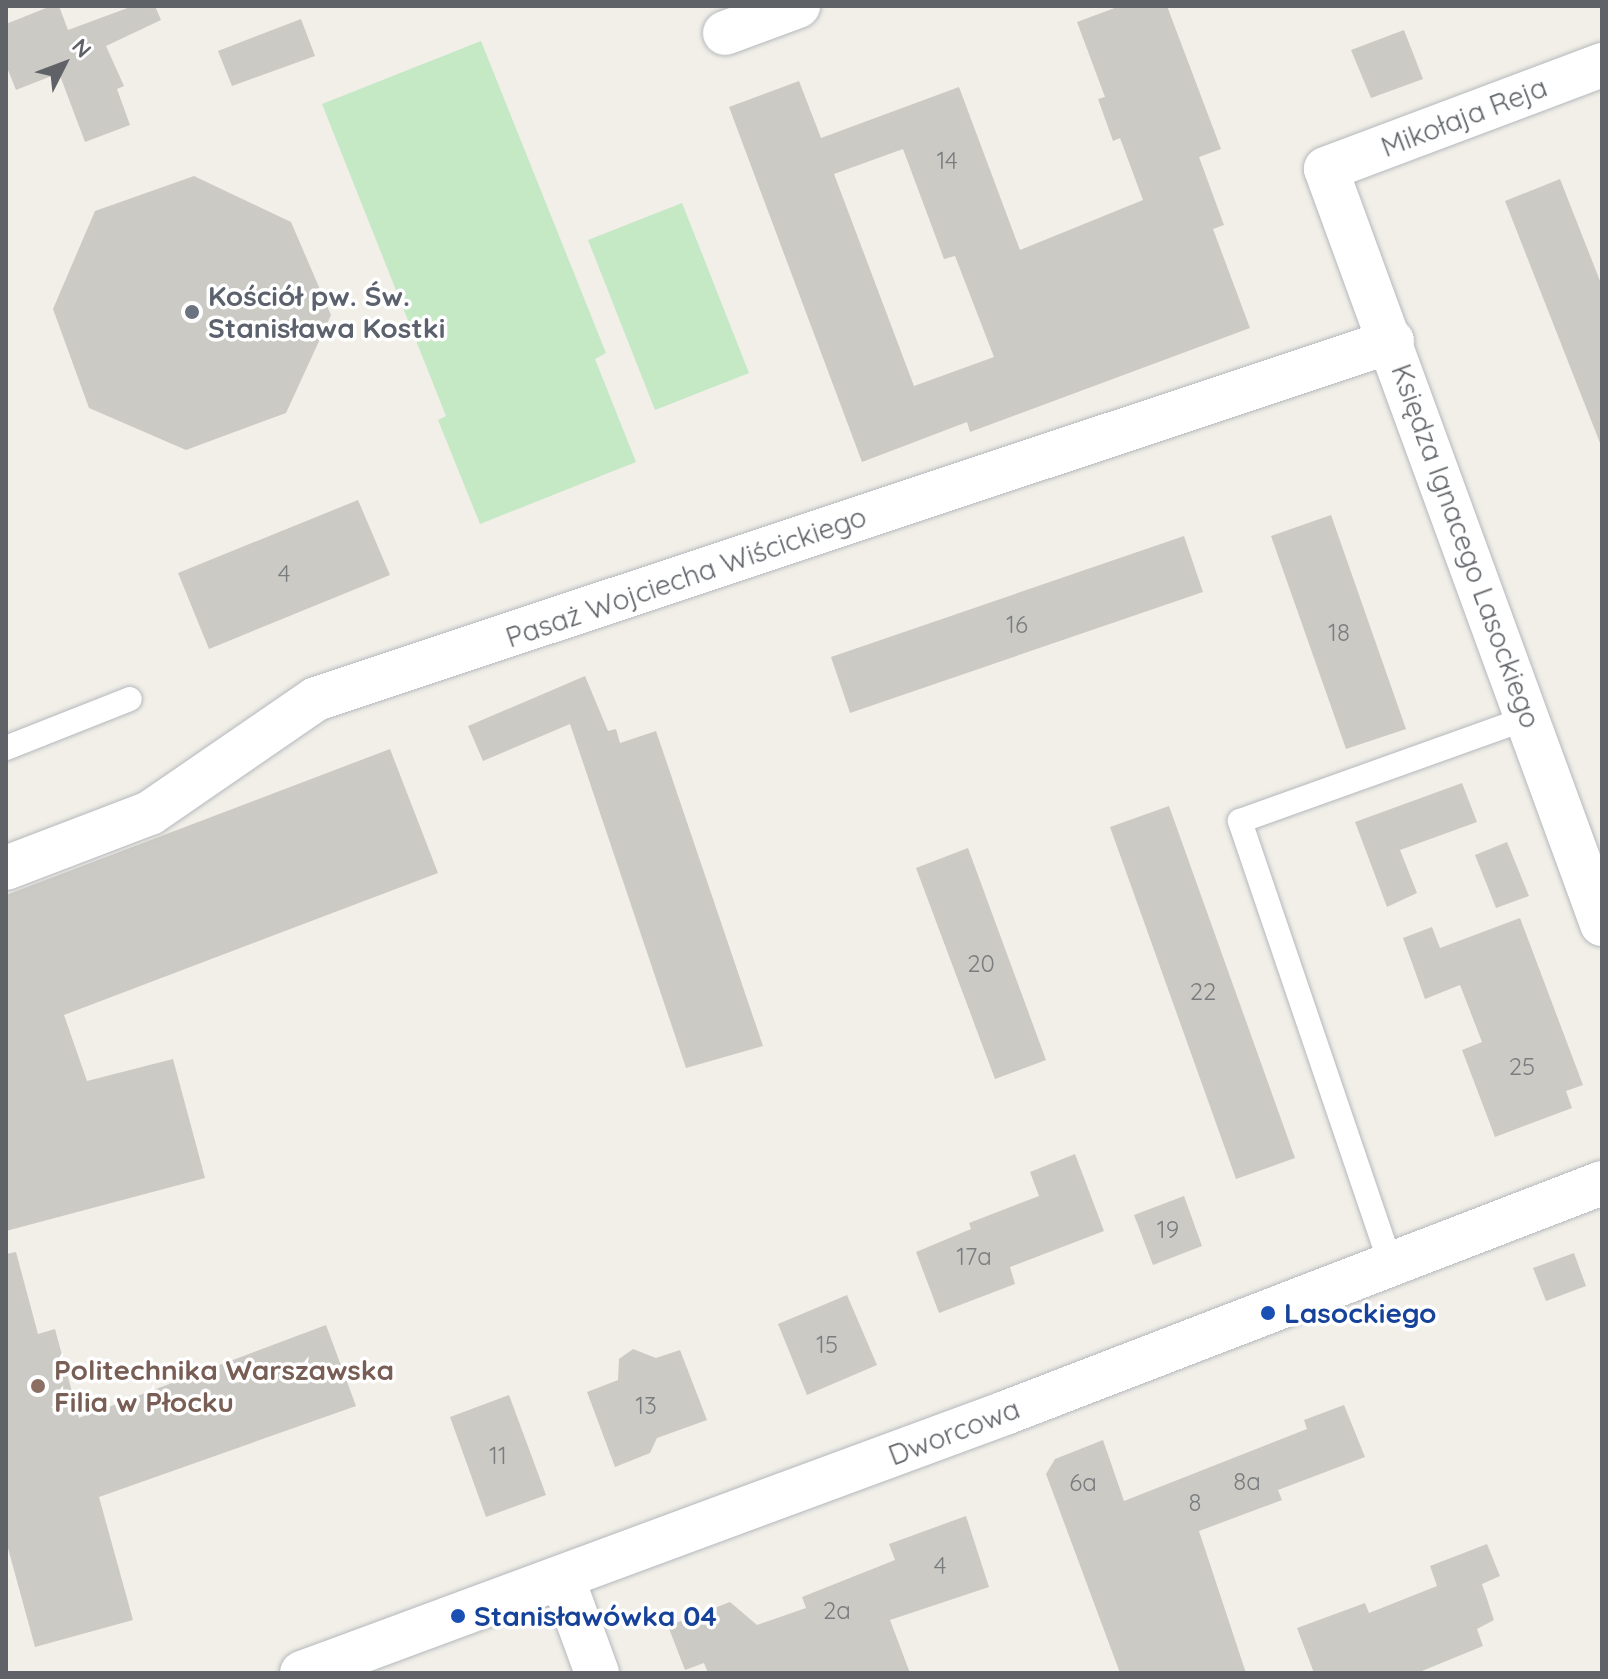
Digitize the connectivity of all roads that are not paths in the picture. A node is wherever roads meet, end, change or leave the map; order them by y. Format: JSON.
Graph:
{"nodes":[{"id":1,"x":798,"y":6,"type":"edge"},
{"id":2,"x":725,"y":33,"type":"dead end"},
{"id":3,"x":1602,"y":65,"type":"edge"},
{"id":4,"x":1326,"y":169,"type":"joint"},
{"id":5,"x":1392,"y":341,"type":"junction"},
{"id":6,"x":130,"y":699,"type":"dead end"},
{"id":7,"x":1528,"y":718,"type":"junction"},
{"id":8,"x":6,"y":748,"type":"edge"},
{"id":9,"x":6,"y":868,"type":"edge"},
{"id":10,"x":1602,"y":924,"type":"edge"},
{"id":11,"x":1602,"y":1183,"type":"edge"},
{"id":12,"x":1391,"y":1265,"type":"junction"},
{"id":13,"x":563,"y":1580,"type":"junction"},
{"id":14,"x":310,"y":1672,"type":"edge"},
{"id":15,"x":597,"y":1673,"type":"edge"}],
"edges":[{"from":1,"to":2,"type":"street"},
{"from":3,"to":4,"type":"street","name":"Mikołaja Reja"},
{"from":4,"to":5,"type":"street","name":"Księdza Ignacego Lasockiego"},
{"from":5,"to":7,"type":"street","name":"Księdza Ignacego Lasockiego"},
{"from":5,"to":9,"type":"street","name":"Pasaż Wojciecha Wiścickiego"},
{"from":6,"to":8,"type":"lane"},
{"from":7,"to":10,"type":"street","name":"Księdza Ignacego Lasockiego"},
{"from":7,"to":12,"type":"lane"},
{"from":11,"to":12,"type":"street","name":"Dworcowa"},
{"from":12,"to":13,"type":"street","name":"Dworcowa"},
{"from":13,"to":14,"type":"street","name":"Dworcowa"},
{"from":13,"to":15,"type":"street"}]}
